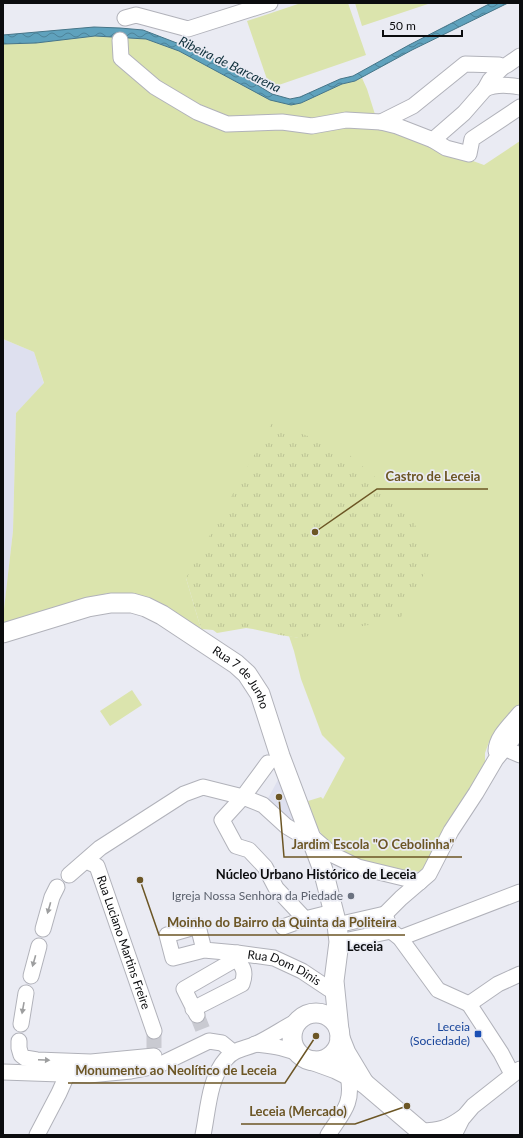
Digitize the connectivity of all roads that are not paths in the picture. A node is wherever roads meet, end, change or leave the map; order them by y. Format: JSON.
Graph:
{"nodes":[{"id":1,"x":131,"y":3,"type":"edge"},
{"id":2,"x":270,"y":3,"type":"edge"},
{"id":3,"x":120,"y":40,"type":"dead end"},
{"id":4,"x":520,"y":56,"type":"edge"},
{"id":5,"x":503,"y":67,"type":"junction"},
{"id":6,"x":520,"y":87,"type":"edge"},
{"id":7,"x":485,"y":89,"type":"junction"},
{"id":8,"x":520,"y":107,"type":"edge"},
{"id":9,"x":381,"y":122,"type":"junction"},
{"id":10,"x":433,"y":140,"type":"junction"},
{"id":11,"x":3,"y":633,"type":"edge"},
{"id":12,"x":520,"y":713,"type":"edge"},
{"id":13,"x":520,"y":730,"type":"edge"},
{"id":14,"x":500,"y":753,"type":"junction"},
{"id":15,"x":520,"y":755,"type":"edge"},
{"id":16,"x":268,"y":764,"type":"dead end"},
{"id":17,"x":242,"y":797,"type":"junction"},
{"id":18,"x":311,"y":836,"type":"junction"},
{"id":19,"x":86,"y":861,"type":"junction"},
{"id":20,"x":69,"y":875,"type":"dead end"},
{"id":21,"x":420,"y":882,"type":"junction"},
{"id":22,"x":56,"y":888,"type":"dead end"},
{"id":23,"x":520,"y":892,"type":"edge"},
{"id":24,"x":384,"y":914,"type":"junction"},
{"id":25,"x":305,"y":919,"type":"junction"},
{"id":26,"x":283,"y":926,"type":"dead end"},
{"id":27,"x":43,"y":930,"type":"dead end"},
{"id":28,"x":337,"y":932,"type":"junction"},
{"id":29,"x":395,"y":935,"type":"junction"},
{"id":30,"x":39,"y":946,"type":"dead end"},
{"id":31,"x":204,"y":950,"type":"dead end"},
{"id":32,"x":237,"y":956,"type":"junction"},
{"id":33,"x":520,"y":974,"type":"edge"},
{"id":34,"x":31,"y":976,"type":"dead end"},
{"id":35,"x":332,"y":985,"type":"junction"},
{"id":36,"x":26,"y":993,"type":"dead end"},
{"id":37,"x":469,"y":1004,"type":"junction"},
{"id":38,"x":303,"y":1017,"type":"junction"},
{"id":39,"x":21,"y":1024,"type":"dead end"},
{"id":40,"x":154,"y":1031,"type":"tunnel mouth"},
{"id":41,"x":339,"y":1034,"type":"junction"},
{"id":42,"x":19,"y":1041,"type":"dead end"},
{"id":43,"x":255,"y":1044,"type":"junction"},
{"id":44,"x":233,"y":1052,"type":"junction"},
{"id":45,"x":155,"y":1057,"type":"junction"},
{"id":46,"x":307,"y":1058,"type":"junction"},
{"id":47,"x":3,"y":1072,"type":"edge"},
{"id":48,"x":516,"y":1072,"type":"edge"},
{"id":49,"x":67,"y":1075,"type":"junction"},
{"id":50,"x":361,"y":1082,"type":"junction"},
{"id":51,"x":464,"y":1117,"type":"junction"},
{"id":52,"x":423,"y":1133,"type":"edge"},
{"id":53,"x":37,"y":1135,"type":"edge"},
{"id":54,"x":202,"y":1135,"type":"edge"},
{"id":55,"x":328,"y":1135,"type":"edge"},
{"id":56,"x":454,"y":1135,"type":"edge"}],
"edges":[{"from":1,"to":2,"type":"street"},
{"from":3,"to":9,"type":"street"},
{"from":4,"to":5,"type":"street"},
{"from":5,"to":7,"type":"street"},
{"from":5,"to":9,"type":"street"},
{"from":6,"to":7,"type":"street"},
{"from":7,"to":10,"type":"street"},
{"from":8,"to":10,"type":"street"},
{"from":9,"to":10,"type":"street"},
{"from":11,"to":18,"type":"main road","name":"Rua 7 de Junho"},
{"from":12,"to":14,"type":"street"},
{"from":13,"to":14,"type":"street"},
{"from":14,"to":15,"type":"street"},
{"from":14,"to":21,"type":"street"},
{"from":16,"to":17,"type":"street"},
{"from":17,"to":18,"type":"street"},
{"from":17,"to":19,"type":"street"},
{"from":17,"to":25,"type":"street"},
{"from":18,"to":21,"type":"street"},
{"from":18,"to":28,"type":"main road","name":"Rua 7 de Junho"},
{"from":19,"to":20,"type":"street"},
{"from":19,"to":40,"type":"street","name":"Rua Luciano Martins Freire"},
{"from":21,"to":24,"type":"street"},
{"from":22,"to":27,"type":"street","one_way":true},
{"from":23,"to":29,"type":"street"},
{"from":24,"to":28,"type":"street"},
{"from":24,"to":29,"type":"street"},
{"from":25,"to":26,"type":"street"},
{"from":25,"to":28,"type":"street"},
{"from":28,"to":29,"type":"street"},
{"from":28,"to":35,"type":"main road"},
{"from":29,"to":37,"type":"street"},
{"from":30,"to":34,"type":"street","one_way":true},
{"from":31,"to":32,"type":"street","name":"Rua Dom Dinis"},
{"from":32,"to":32,"type":"street"},
{"from":32,"to":35,"type":"street","name":"Rua Dom Dinis"},
{"from":33,"to":37,"type":"street"},
{"from":35,"to":38,"type":"main road"},
{"from":35,"to":41,"type":"main road"},
{"from":36,"to":39,"type":"street","one_way":true},
{"from":37,"to":48,"type":"street"},
{"from":38,"to":41,"type":"main road"},
{"from":38,"to":43,"type":"street"},
{"from":38,"to":46,"type":"main road"},
{"from":41,"to":46,"type":"main road"},
{"from":41,"to":50,"type":"main road"},
{"from":42,"to":45,"type":"street","one_way":true},
{"from":43,"to":44,"type":"street"},
{"from":43,"to":46,"type":"street"},
{"from":44,"to":45,"type":"street"},
{"from":44,"to":54,"type":"street"},
{"from":45,"to":49,"type":"street"},
{"from":46,"to":50,"type":"main road"},
{"from":47,"to":49,"type":"street"},
{"from":48,"to":51,"type":"street"},
{"from":49,"to":53,"type":"street"},
{"from":50,"to":52,"type":"main road"},
{"from":50,"to":55,"type":"street"},
{"from":51,"to":52,"type":"street"},
{"from":51,"to":56,"type":"street"}]}
